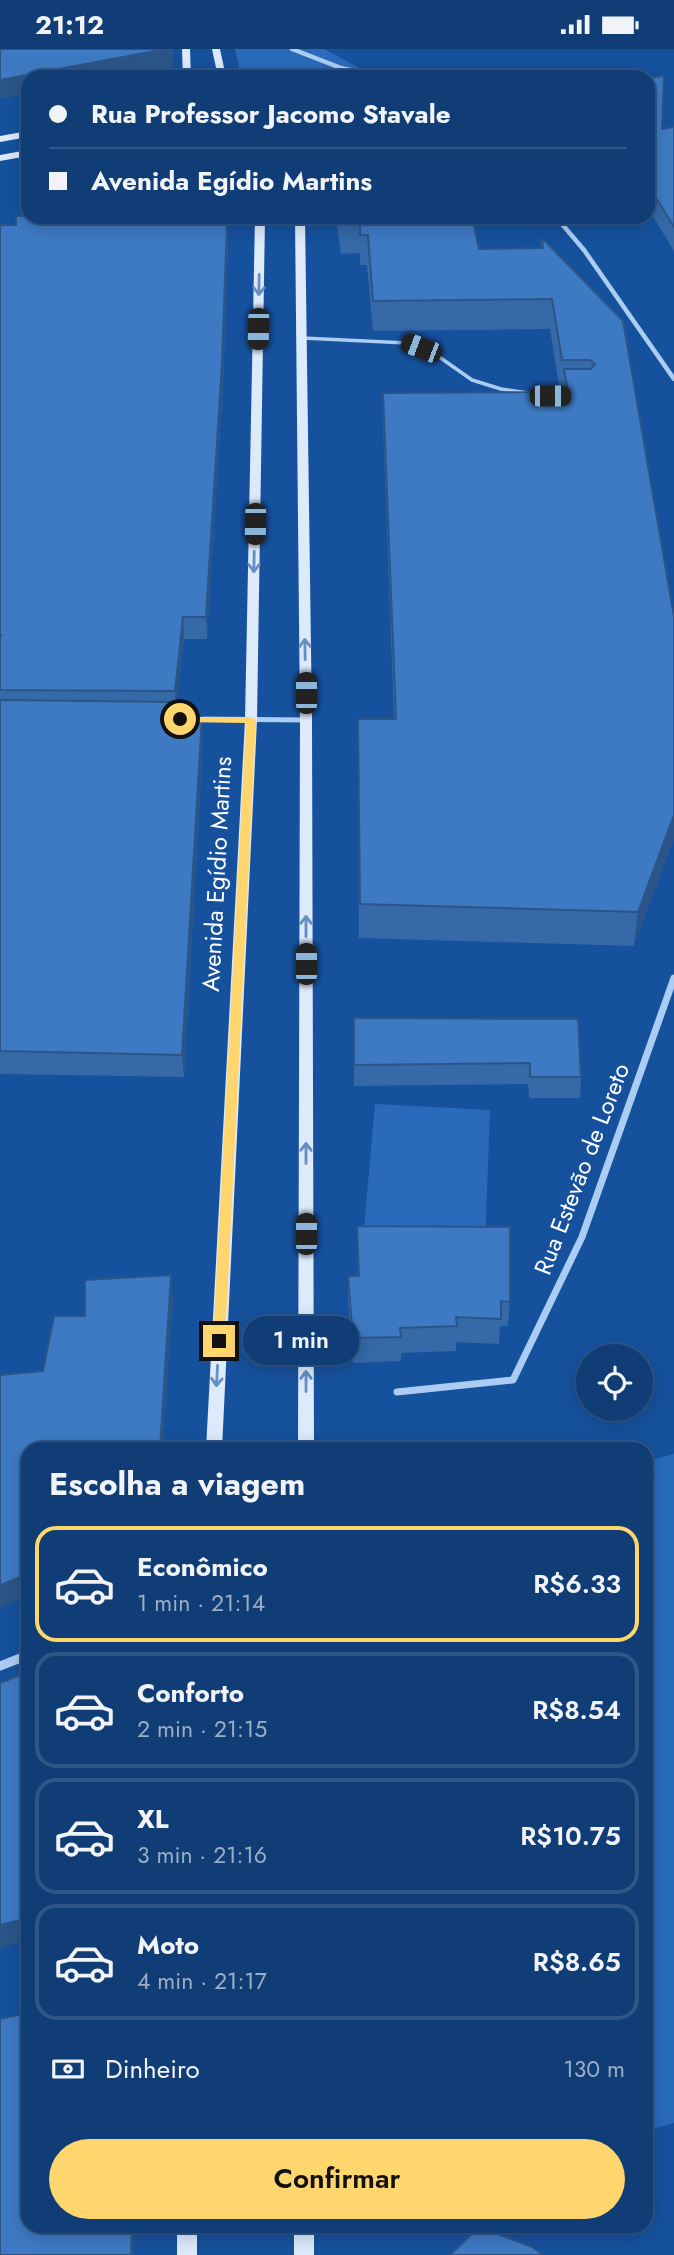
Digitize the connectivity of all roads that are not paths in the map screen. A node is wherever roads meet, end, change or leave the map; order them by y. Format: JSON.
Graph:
{"nodes":[{"id":1,"x":186,"y":49,"type":"edge"},
{"id":2,"x":216,"y":49,"type":"edge"},
{"id":3,"x":292,"y":49,"type":"edge"},
{"id":4,"x":187,"y":70,"type":"edge"},
{"id":5,"x":220,"y":70,"type":"edge"},
{"id":6,"x":350,"y":70,"type":"edge"},
{"id":7,"x":21,"y":135,"type":"edge"},
{"id":8,"x":0,"y":139,"type":"edge"},
{"id":9,"x":21,"y":154,"type":"edge"},
{"id":10,"x":0,"y":158,"type":"edge"},
{"id":11,"x":260,"y":224,"type":"edge"},
{"id":12,"x":300,"y":224,"type":"edge"},
{"id":13,"x":562,"y":224,"type":"edge"},
{"id":14,"x":302,"y":338,"type":"junction"},
{"id":15,"x":674,"y":379,"type":"edge"},
{"id":16,"x":537,"y":394,"type":"edge"},
{"id":17,"x":180,"y":719,"type":"edge"},
{"id":18,"x":251,"y":720,"type":"junction"},
{"id":19,"x":306,"y":720,"type":"junction"},
{"id":20,"x":674,"y":978,"type":"edge"},
{"id":21,"x":397,"y":1392,"type":"dead end"},
{"id":22,"x":214,"y":1442,"type":"edge"},
{"id":23,"x":306,"y":1442,"type":"edge"},
{"id":24,"x":21,"y":1658,"type":"edge"},
{"id":25,"x":0,"y":1666,"type":"edge"},
{"id":26,"x":187,"y":2233,"type":"edge"},
{"id":27,"x":304,"y":2233,"type":"edge"},
{"id":28,"x":187,"y":2255,"type":"edge"},
{"id":29,"x":304,"y":2255,"type":"edge"}],
"edges":[{"from":1,"to":4,"type":"main road"},
{"from":2,"to":5,"type":"main road"},
{"from":3,"to":6,"type":"street"},
{"from":7,"to":8,"type":"main road"},
{"from":9,"to":10,"type":"main road"},
{"from":11,"to":18,"type":"main road","name":"Avenida Egídio Martins","one_way":true},
{"from":12,"to":14,"type":"main road"},
{"from":13,"to":15,"type":"street"},
{"from":14,"to":16,"type":"lane"},
{"from":19,"to":14,"type":"main road","one_way":true},
{"from":17,"to":18,"type":"street"},
{"from":18,"to":19,"type":"street"},
{"from":18,"to":22,"type":"main road","name":"Avenida Egídio Martins","one_way":true},
{"from":23,"to":19,"type":"main road","one_way":true},
{"from":20,"to":21,"type":"street","name":"Rua Estevão de Loreto"},
{"from":24,"to":25,"type":"street"},
{"from":26,"to":28,"type":"main road"},
{"from":27,"to":29,"type":"main road"}]}
